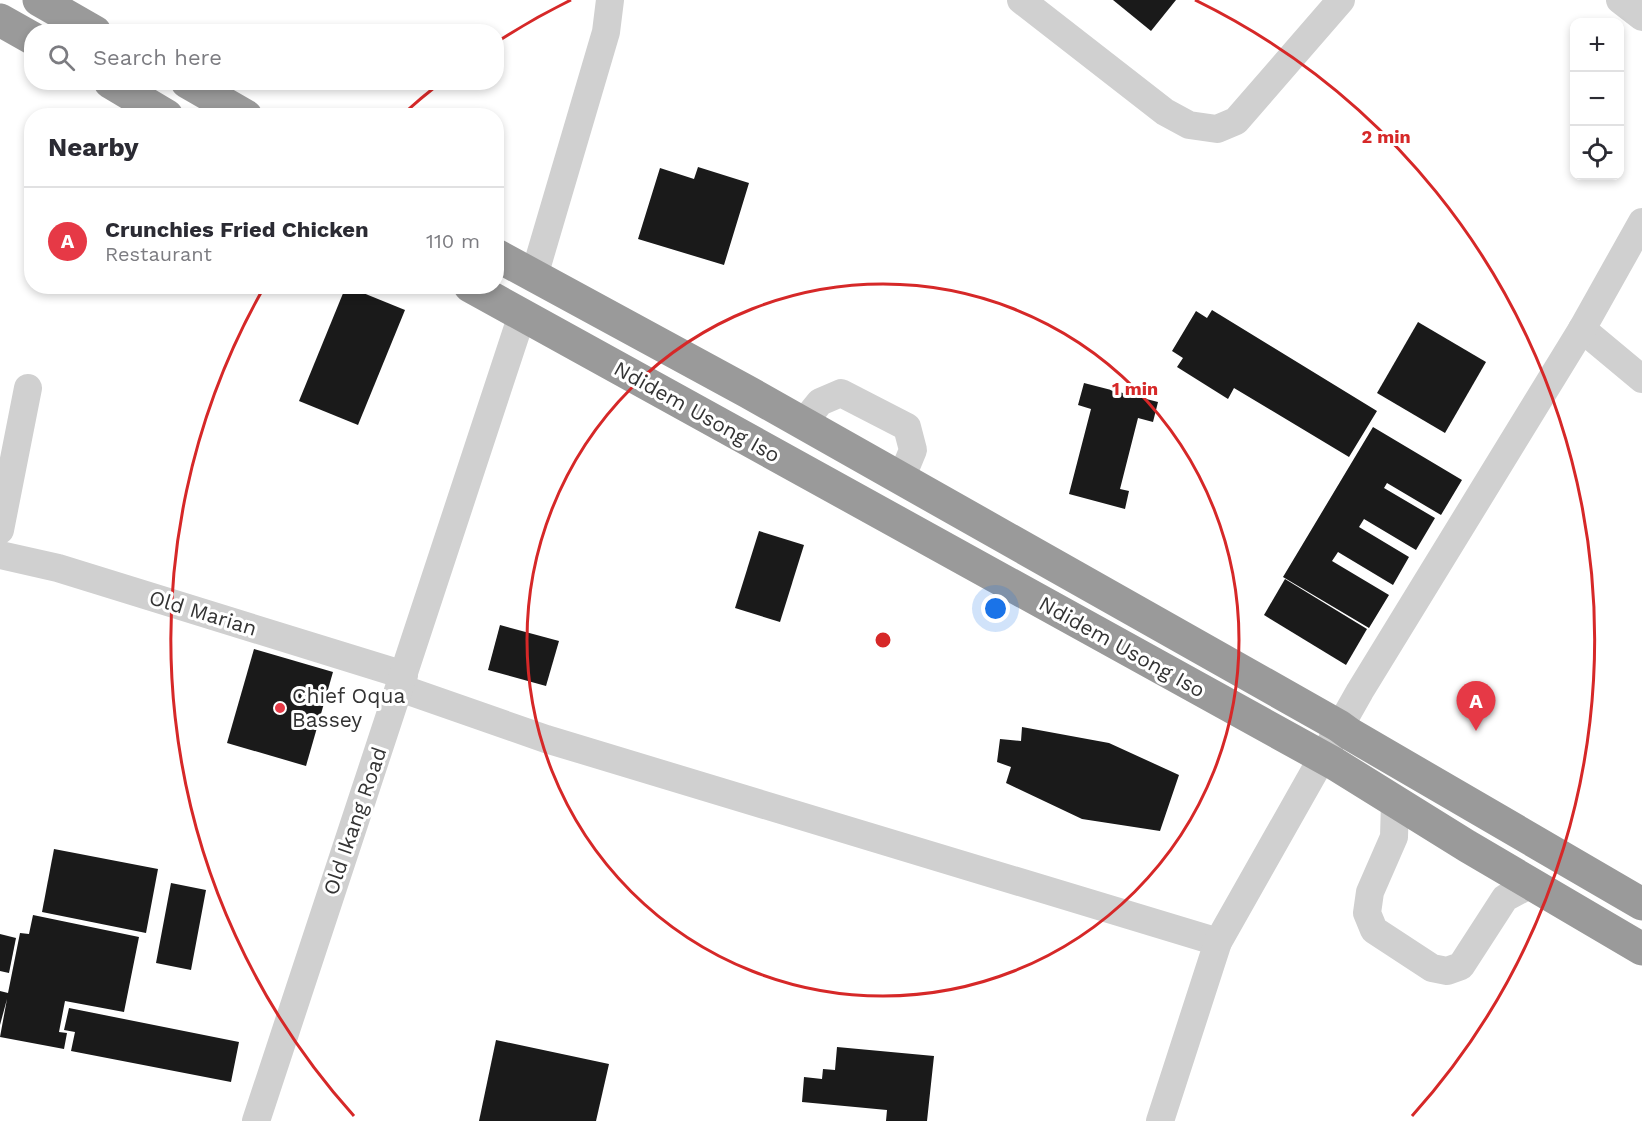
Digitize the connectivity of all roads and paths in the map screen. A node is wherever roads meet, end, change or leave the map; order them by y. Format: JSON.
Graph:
{"nodes":[{"id":1,"x":39,"y":0,"type":"edge"},
{"id":2,"x":610,"y":0,"type":"edge"},
{"id":3,"x":1021,"y":0,"type":"edge"},
{"id":4,"x":1341,"y":0,"type":"edge"},
{"id":5,"x":1620,"y":0,"type":"edge"},
{"id":6,"x":1642,"y":17,"type":"edge"},
{"id":7,"x":0,"y":20,"type":"edge"},
{"id":8,"x":81,"y":24,"type":"edge"},
{"id":9,"x":24,"y":34,"type":"edge"},
{"id":10,"x":123,"y":90,"type":"edge"},
{"id":11,"x":201,"y":90,"type":"edge"},
{"id":12,"x":154,"y":108,"type":"edge"},
{"id":13,"x":232,"y":108,"type":"edge"},
{"id":14,"x":1642,"y":222,"type":"edge"},
{"id":15,"x":504,"y":259,"type":"edge"},
{"id":16,"x":534,"y":276,"type":"junction"},
{"id":17,"x":484,"y":294,"type":"edge"},
{"id":18,"x":522,"y":315,"type":"junction"},
{"id":19,"x":1582,"y":329,"type":"junction"},
{"id":20,"x":1642,"y":379,"type":"edge"},
{"id":21,"x":28,"y":388,"type":"dead end"},
{"id":22,"x":803,"y":423,"type":"junction"},
{"id":23,"x":901,"y":479,"type":"junction"},
{"id":24,"x":0,"y":530,"type":"edge"},
{"id":25,"x":0,"y":555,"type":"edge"},
{"id":26,"x":402,"y":682,"type":"junction"},
{"id":27,"x":1339,"y":726,"type":"junction"},
{"id":28,"x":1323,"y":758,"type":"junction"},
{"id":29,"x":1395,"y":802,"type":"junction"},
{"id":30,"x":1531,"y":884,"type":"junction"},
{"id":31,"x":1642,"y":904,"type":"edge"},
{"id":32,"x":1218,"y":942,"type":"junction"},
{"id":33,"x":1642,"y":949,"type":"edge"},
{"id":34,"x":256,"y":1121,"type":"edge"},
{"id":35,"x":1160,"y":1121,"type":"edge"}],
"edges":[{"from":1,"to":8,"type":"highway"},
{"from":2,"to":16,"type":"street"},
{"from":3,"to":4,"type":"street"},
{"from":5,"to":6,"type":"street"},
{"from":7,"to":9,"type":"highway"},
{"from":10,"to":12,"type":"highway"},
{"from":11,"to":13,"type":"highway"},
{"from":14,"to":19,"type":"street"},
{"from":15,"to":16,"type":"highway","name":"Ndidem Usong Iso"},
{"from":16,"to":22,"type":"highway","name":"Ndidem Usong Iso"},
{"from":17,"to":18,"type":"highway","name":"Ndidem Usong Iso"},
{"from":18,"to":26,"type":"street","name":"Old Ikang Road"},
{"from":18,"to":28,"type":"highway","name":"Ndidem Usong Iso"},
{"from":19,"to":20,"type":"street"},
{"from":19,"to":27,"type":"street"},
{"from":21,"to":24,"type":"street"},
{"from":22,"to":23,"type":"highway","name":"Ndidem Usong Iso"},
{"from":22,"to":23,"type":"street"},
{"from":23,"to":27,"type":"highway","name":"Ndidem Usong Iso"},
{"from":25,"to":26,"type":"street","name":"Old Marian"},
{"from":26,"to":32,"type":"street","name":"Old Marian"},
{"from":26,"to":34,"type":"street","name":"Old Ikang Road"},
{"from":27,"to":28,"type":"street"},
{"from":27,"to":31,"type":"highway","name":"Ndidem Usong Iso"},
{"from":28,"to":29,"type":"highway","name":"Ndidem Usong Iso"},
{"from":28,"to":32,"type":"street"},
{"from":29,"to":30,"type":"highway","name":"Ndidem Usong Iso"},
{"from":29,"to":30,"type":"street"},
{"from":30,"to":33,"type":"highway","name":"Ndidem Usong Iso"},
{"from":32,"to":35,"type":"street"}]}
